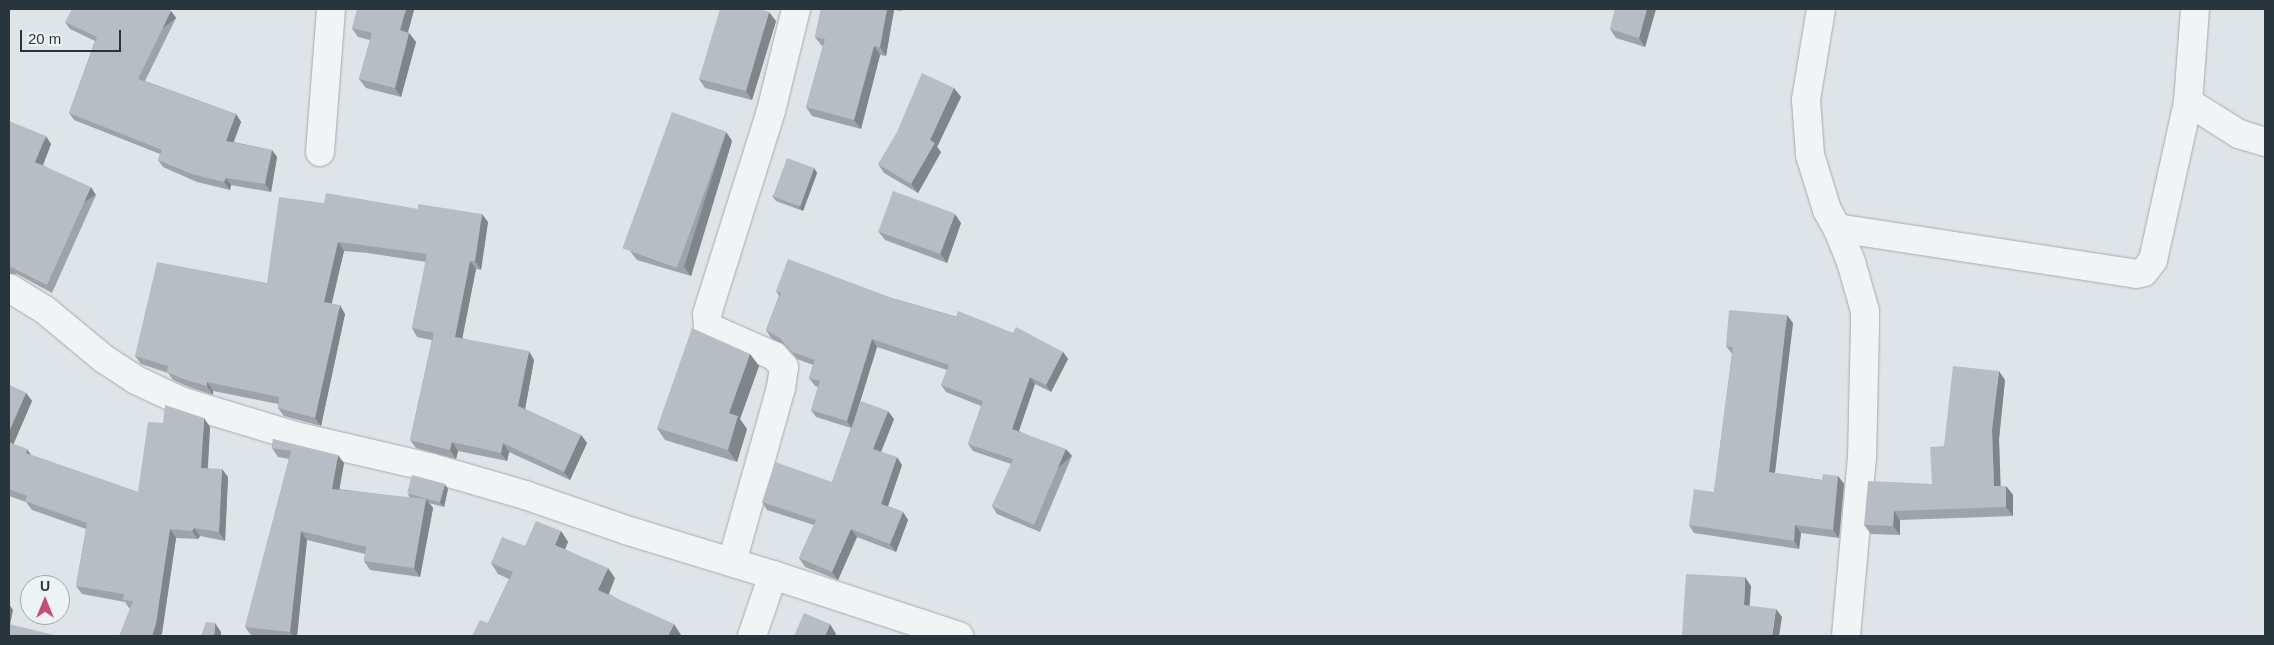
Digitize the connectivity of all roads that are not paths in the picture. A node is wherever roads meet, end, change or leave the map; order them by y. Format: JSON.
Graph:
{"nodes":[{"id":1,"x":331,"y":9,"type":"edge"},
{"id":2,"x":796,"y":9,"type":"edge"},
{"id":3,"x":1821,"y":9,"type":"edge"},
{"id":4,"x":2195,"y":9,"type":"edge"},
{"id":5,"x":2188,"y":102,"type":"junction"},
{"id":6,"x":2265,"y":142,"type":"edge"},
{"id":7,"x":320,"y":152,"type":"dead end"},
{"id":8,"x":1837,"y":228,"type":"junction"},
{"id":9,"x":9,"y":288,"type":"edge"},
{"id":10,"x":732,"y":562,"type":"junction"},
{"id":11,"x":773,"y":574,"type":"junction"},
{"id":12,"x":752,"y":636,"type":"edge"},
{"id":13,"x":959,"y":636,"type":"edge"},
{"id":14,"x":1846,"y":636,"type":"edge"}],
"edges":[{"from":1,"to":7,"type":"street"},
{"from":2,"to":10,"type":"street"},
{"from":3,"to":8,"type":"street"},
{"from":4,"to":5,"type":"street"},
{"from":5,"to":6,"type":"street"},
{"from":5,"to":8,"type":"street"},
{"from":8,"to":14,"type":"street"},
{"from":9,"to":10,"type":"street"},
{"from":10,"to":11,"type":"street"},
{"from":11,"to":12,"type":"street"},
{"from":11,"to":13,"type":"street"}]}
